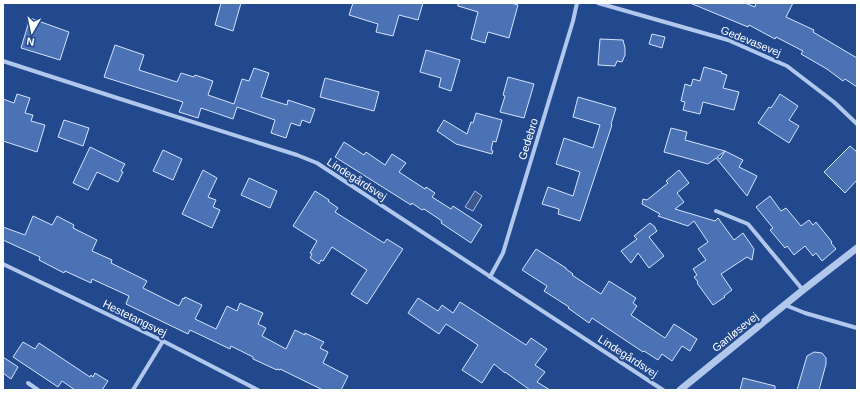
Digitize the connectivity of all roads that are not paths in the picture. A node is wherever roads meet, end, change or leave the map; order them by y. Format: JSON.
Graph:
{"nodes":[{"id":1,"x":577,"y":3,"type":"edge"},
{"id":2,"x":598,"y":3,"type":"edge"},
{"id":3,"x":3,"y":61,"type":"edge"},
{"id":4,"x":857,"y":124,"type":"edge"},
{"id":5,"x":716,"y":210,"type":"dead end"},
{"id":6,"x":857,"y":248,"type":"edge"},
{"id":7,"x":3,"y":264,"type":"edge"},
{"id":8,"x":490,"y":277,"type":"junction"},
{"id":9,"x":803,"y":290,"type":"junction"},
{"id":10,"x":785,"y":305,"type":"junction"},
{"id":11,"x":857,"y":328,"type":"edge"},
{"id":12,"x":163,"y":341,"type":"junction"},
{"id":13,"x":28,"y":384,"type":"dead end"},
{"id":14,"x":255,"y":389,"type":"edge"},
{"id":15,"x":38,"y":390,"type":"edge"},
{"id":16,"x":133,"y":390,"type":"edge"},
{"id":17,"x":663,"y":390,"type":"edge"},
{"id":18,"x":680,"y":390,"type":"edge"}],
"edges":[{"from":1,"to":8,"type":"street","name":"Gedebro"},
{"from":2,"to":4,"type":"street","name":"Gedevasevej"},
{"from":3,"to":8,"type":"street","name":"Lindegårdsvej"},
{"from":5,"to":9,"type":"street"},
{"from":6,"to":9,"type":"street","name":"Ganløsevej"},
{"from":7,"to":12,"type":"street","name":"Hestetangsvej"},
{"from":8,"to":17,"type":"street","name":"Lindegårdsvej"},
{"from":9,"to":10,"type":"street","name":"Ganløsevej"},
{"from":10,"to":11,"type":"street"},
{"from":10,"to":18,"type":"street","name":"Ganløsevej"},
{"from":12,"to":14,"type":"street","name":"Hestetangsvej"},
{"from":12,"to":16,"type":"street"},
{"from":13,"to":15,"type":"street"}]}
